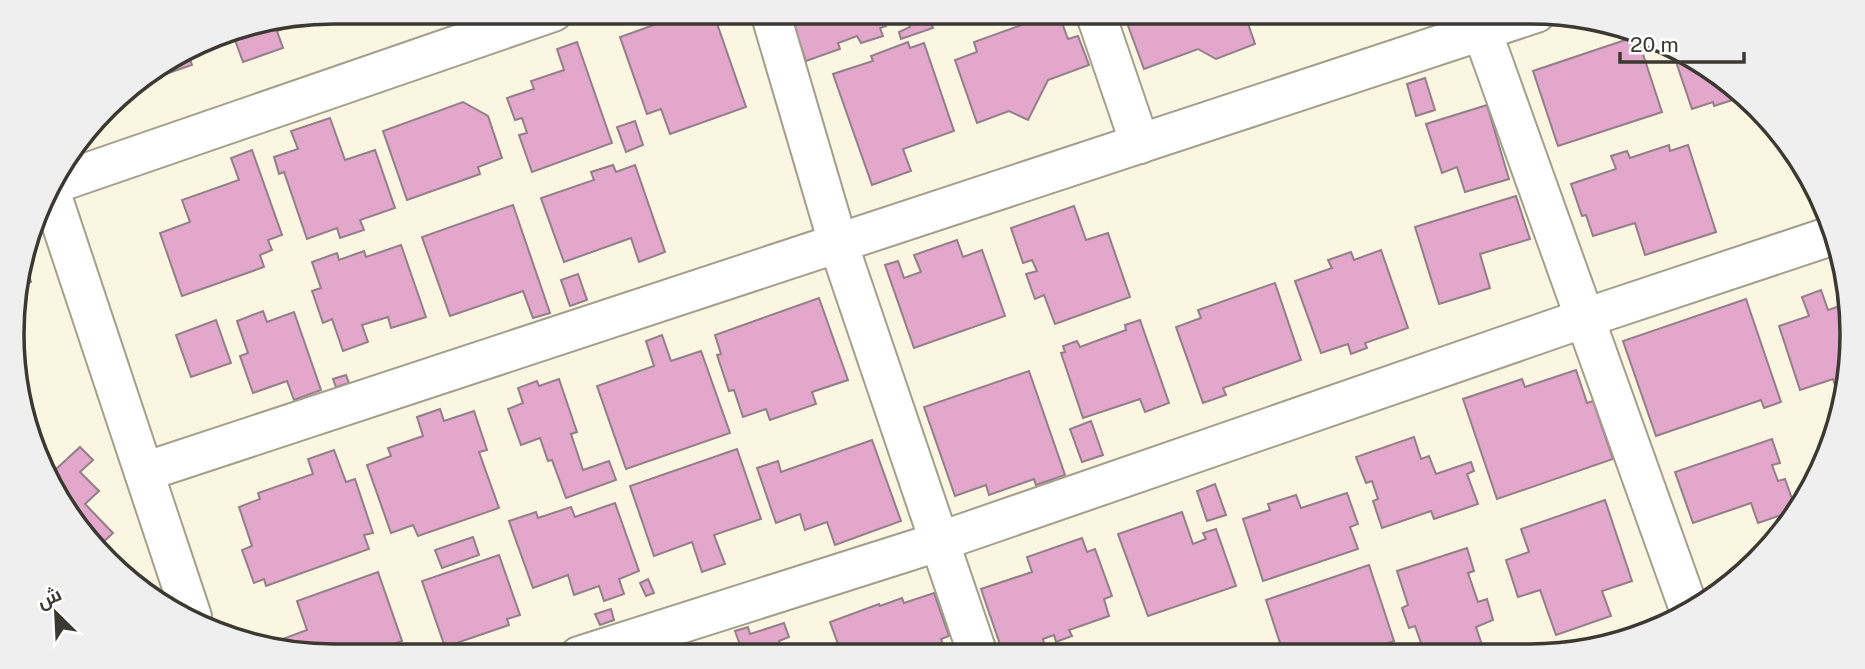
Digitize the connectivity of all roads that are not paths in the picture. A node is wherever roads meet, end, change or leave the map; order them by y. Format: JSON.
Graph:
{"nodes":[{"id":1,"x":519,"y":24,"type":"edge"},
{"id":2,"x":774,"y":24,"type":"edge"},
{"id":3,"x":1099,"y":24,"type":"edge"},
{"id":4,"x":1503,"y":24,"type":"edge"},
{"id":5,"x":1482,"y":31,"type":"junction"},
{"id":6,"x":1140,"y":144,"type":"junction"},
{"id":7,"x":64,"y":182,"type":"edge"},
{"id":8,"x":55,"y":199,"type":"edge"},
{"id":9,"x":1825,"y":238,"type":"edge"},
{"id":10,"x":838,"y":243,"type":"junction"},
{"id":11,"x":1585,"y":318,"type":"junction"},
{"id":12,"x":144,"y":472,"type":"junction"},
{"id":13,"x":938,"y":542,"type":"junction"},
{"id":14,"x":1687,"y":603,"type":"edge"},
{"id":15,"x":189,"y":609,"type":"edge"},
{"id":16,"x":617,"y":644,"type":"edge"},
{"id":17,"x":974,"y":644,"type":"edge"}],
"edges":[{"from":1,"to":7,"type":"street"},
{"from":2,"to":10,"type":"street"},
{"from":3,"to":6,"type":"street"},
{"from":4,"to":5,"type":"street"},
{"from":5,"to":6,"type":"street"},
{"from":5,"to":11,"type":"street"},
{"from":6,"to":10,"type":"street"},
{"from":8,"to":12,"type":"street"},
{"from":9,"to":11,"type":"street"},
{"from":10,"to":12,"type":"street"},
{"from":10,"to":13,"type":"street"},
{"from":11,"to":13,"type":"street"},
{"from":11,"to":14,"type":"street"},
{"from":12,"to":15,"type":"street"},
{"from":13,"to":16,"type":"street"},
{"from":13,"to":17,"type":"street"}]}
